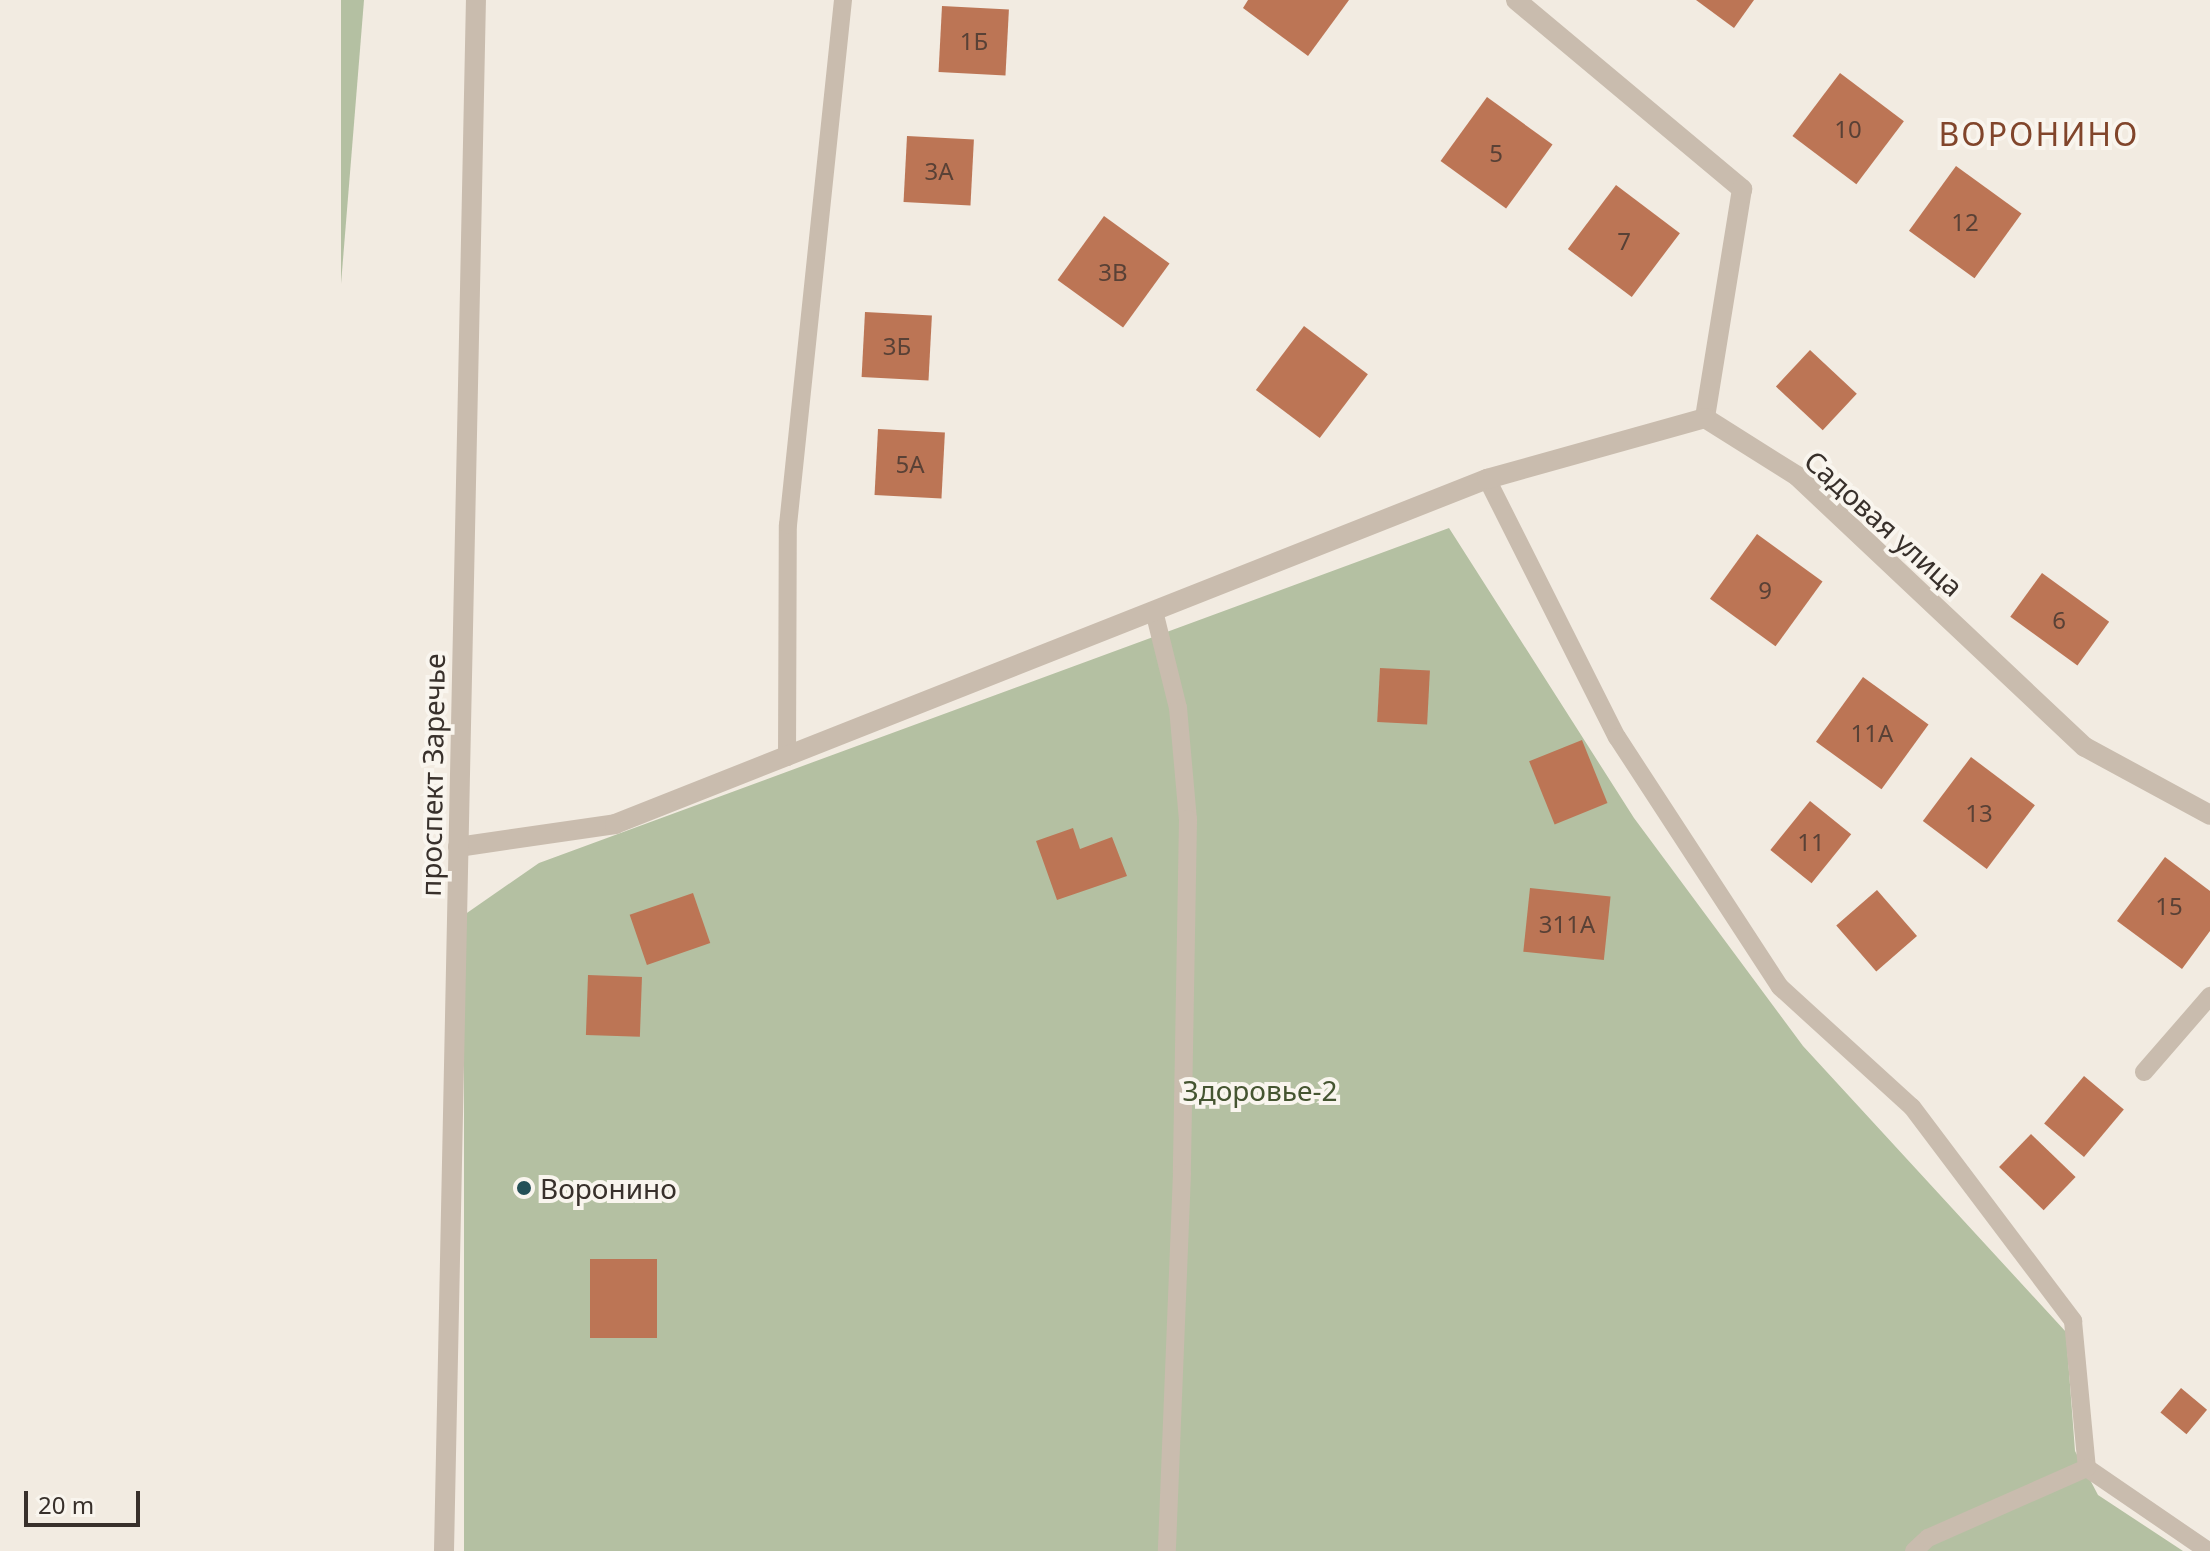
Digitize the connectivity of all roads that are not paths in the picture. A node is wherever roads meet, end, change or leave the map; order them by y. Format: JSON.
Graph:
{"nodes":[{"id":1,"x":476,"y":0,"type":"edge"},
{"id":2,"x":843,"y":0,"type":"edge"},
{"id":3,"x":1516,"y":0,"type":"edge"},
{"id":4,"x":1705,"y":418,"type":"junction"},
{"id":5,"x":1487,"y":479,"type":"junction"},
{"id":6,"x":1154,"y":611,"type":"junction"},
{"id":7,"x":787,"y":757,"type":"junction"},
{"id":8,"x":2210,"y":815,"type":"edge"},
{"id":9,"x":458,"y":847,"type":"junction"},
{"id":10,"x":2210,"y":996,"type":"edge"},
{"id":11,"x":2144,"y":1072,"type":"dead end"},
{"id":12,"x":2087,"y":1468,"type":"junction"},
{"id":13,"x":444,"y":1551,"type":"edge"},
{"id":14,"x":1167,"y":1551,"type":"edge"},
{"id":15,"x":1914,"y":1551,"type":"edge"},
{"id":16,"x":2208,"y":1551,"type":"edge"}],
"edges":[{"from":1,"to":9,"type":"street","name":"проспект Заречье"},
{"from":2,"to":7,"type":"lane"},
{"from":3,"to":4,"type":"street"},
{"from":4,"to":5,"type":"street"},
{"from":4,"to":8,"type":"street","name":"Садовая улица"},
{"from":5,"to":6,"type":"street"},
{"from":5,"to":12,"type":"lane"},
{"from":6,"to":7,"type":"street"},
{"from":6,"to":14,"type":"lane"},
{"from":7,"to":9,"type":"street"},
{"from":9,"to":13,"type":"street","name":"проспект Заречье"},
{"from":10,"to":11,"type":"lane"},
{"from":12,"to":15,"type":"lane"},
{"from":12,"to":16,"type":"lane"}]}
